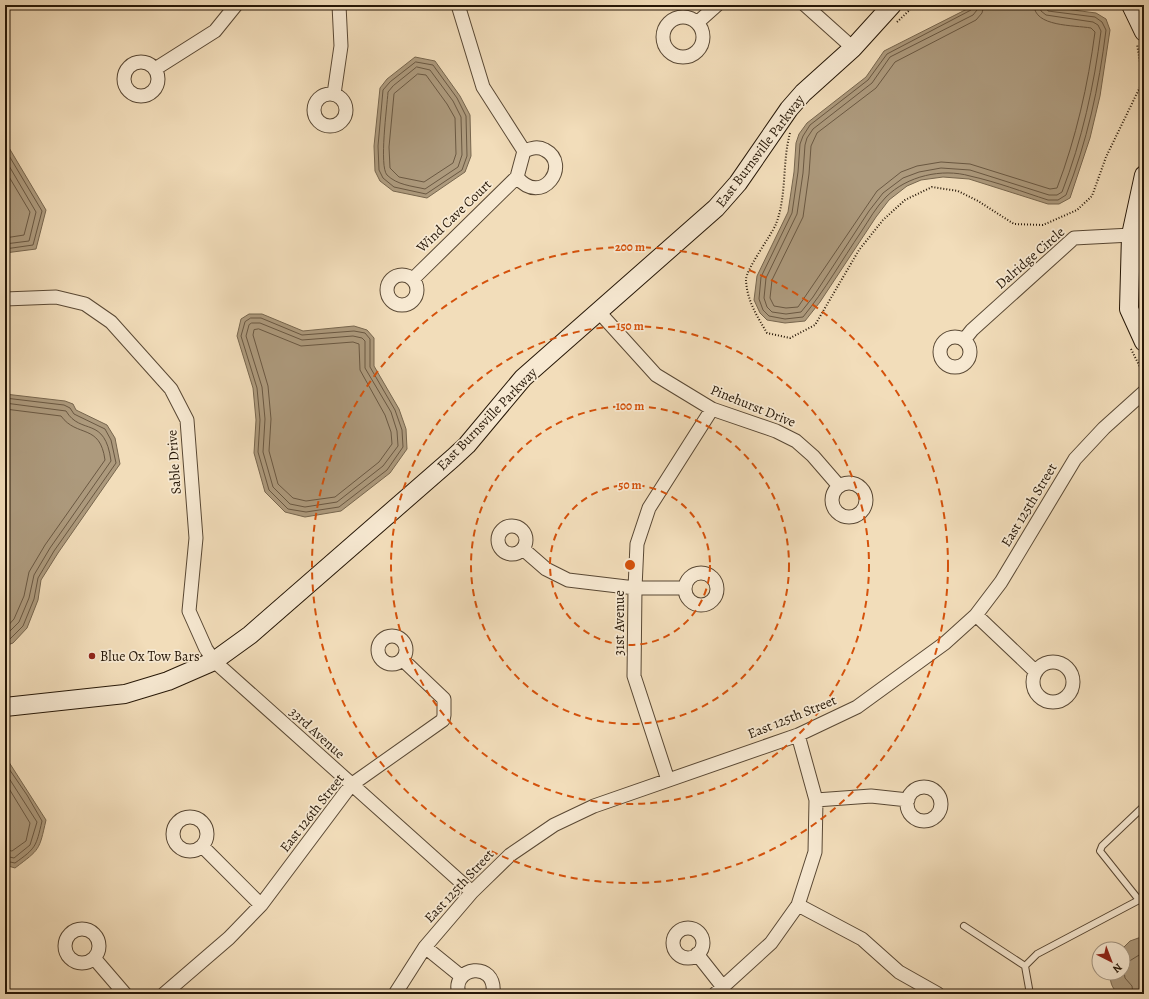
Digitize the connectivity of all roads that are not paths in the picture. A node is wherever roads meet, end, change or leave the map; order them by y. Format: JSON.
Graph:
{"nodes":[{"id":1,"x":236,"y":5,"type":"edge"},
{"id":2,"x":339,"y":5,"type":"edge"},
{"id":3,"x":458,"y":5,"type":"edge"},
{"id":4,"x":717,"y":5,"type":"edge"},
{"id":5,"x":805,"y":5,"type":"edge"},
{"id":6,"x":892,"y":5,"type":"edge"},
{"id":7,"x":1131,"y":5,"type":"edge"},
{"id":8,"x":698,"y":22,"type":"dead end"},
{"id":9,"x":1140,"y":36,"type":"edge"},
{"id":10,"x":853,"y":48,"type":"junction"},
{"id":11,"x":155,"y":69,"type":"dead end"},
{"id":12,"x":334,"y":94,"type":"dead end"},
{"id":13,"x":524,"y":151,"type":"junction"},
{"id":14,"x":1144,"y":175,"type":"edge"},
{"id":15,"x":517,"y":177,"type":"junction"},
{"id":16,"x":1131,"y":235,"type":"junction"},
{"id":17,"x":412,"y":279,"type":"dead end"},
{"id":18,"x":5,"y":299,"type":"edge"},
{"id":19,"x":599,"y":312,"type":"junction"},
{"id":20,"x":964,"y":340,"type":"dead end"},
{"id":21,"x":1144,"y":342,"type":"edge"},
{"id":22,"x":1144,"y":392,"type":"edge"},
{"id":23,"x":712,"y":409,"type":"junction"},
{"id":24,"x":839,"y":486,"type":"dead end"},
{"id":25,"x":524,"y":549,"type":"dead end"},
{"id":26,"x":634,"y":588,"type":"junction"},
{"id":27,"x":685,"y":588,"type":"dead end"},
{"id":28,"x":976,"y":616,"type":"junction"},
{"id":29,"x":403,"y":660,"type":"dead end"},
{"id":30,"x":214,"y":661,"type":"junction"},
{"id":31,"x":1036,"y":672,"type":"dead end"},
{"id":32,"x":5,"y":707,"type":"edge"},
{"id":33,"x":798,"y":735,"type":"junction"},
{"id":34,"x":668,"y":780,"type":"junction"},
{"id":35,"x":351,"y":785,"type":"junction"},
{"id":36,"x":816,"y":800,"type":"junction"},
{"id":37,"x":908,"y":800,"type":"dead end"},
{"id":38,"x":1144,"y":806,"type":"edge"},
{"id":39,"x":202,"y":846,"type":"dead end"},
{"id":40,"x":472,"y":892,"type":"junction"},
{"id":41,"x":1142,"y":902,"type":"edge"},
{"id":42,"x":261,"y":905,"type":"junction"},
{"id":43,"x":798,"y":905,"type":"junction"},
{"id":44,"x":964,"y":926,"type":"dead end"},
{"id":45,"x":424,"y":947,"type":"junction"},
{"id":46,"x":697,"y":954,"type":"dead end"},
{"id":47,"x":94,"y":958,"type":"dead end"},
{"id":48,"x":1025,"y":966,"type":"junction"},
{"id":49,"x":462,"y":977,"type":"junction"},
{"id":50,"x":719,"y":991,"type":"edge"},
{"id":51,"x":125,"y":994,"type":"edge"},
{"id":52,"x":164,"y":994,"type":"edge"},
{"id":53,"x":395,"y":994,"type":"edge"},
{"id":54,"x":458,"y":994,"type":"edge"},
{"id":55,"x":493,"y":994,"type":"edge"},
{"id":56,"x":938,"y":994,"type":"edge"},
{"id":57,"x":1030,"y":994,"type":"edge"}],
"edges":[{"from":1,"to":11,"type":"street"},
{"from":2,"to":12,"type":"street"},
{"from":3,"to":13,"type":"street"},
{"from":4,"to":8,"type":"street"},
{"from":5,"to":10,"type":"street"},
{"from":6,"to":10,"type":"street","name":"East Burnsville Parkway"},
{"from":7,"to":9,"type":"street"},
{"from":10,"to":19,"type":"street","name":"East Burnsville Parkway"},
{"from":13,"to":15,"type":"street"},
{"from":13,"to":15,"type":"street"},
{"from":14,"to":16,"type":"street"},
{"from":15,"to":17,"type":"street","name":"Wind Cave Court"},
{"from":16,"to":20,"type":"street","name":"Dalridge Circle"},
{"from":16,"to":21,"type":"street"},
{"from":18,"to":30,"type":"street","name":"Sable Drive"},
{"from":19,"to":23,"type":"street","name":"Pinehurst Drive"},
{"from":19,"to":30,"type":"street","name":"East Burnsville Parkway"},
{"from":22,"to":28,"type":"street","name":"East 125th Street"},
{"from":23,"to":24,"type":"street","name":"Pinehurst Drive"},
{"from":23,"to":26,"type":"street","name":"31st Avenue"},
{"from":25,"to":26,"type":"street"},
{"from":26,"to":27,"type":"street"},
{"from":26,"to":34,"type":"street","name":"31st Avenue"},
{"from":28,"to":31,"type":"street"},
{"from":28,"to":33,"type":"street","name":"East 125th Street"},
{"from":29,"to":35,"type":"street","name":"East 126th Street"},
{"from":30,"to":32,"type":"street","name":"East Burnsville Parkway"},
{"from":30,"to":35,"type":"street","name":"33rd Avenue"},
{"from":33,"to":34,"type":"street","name":"East 125th Street"},
{"from":33,"to":36,"type":"street"},
{"from":34,"to":40,"type":"street","name":"East 125th Street"},
{"from":35,"to":40,"type":"street","name":"33rd Avenue"},
{"from":35,"to":42,"type":"street","name":"East 126th Street"},
{"from":36,"to":37,"type":"street"},
{"from":36,"to":43,"type":"street"},
{"from":38,"to":41,"type":"lane"},
{"from":39,"to":42,"type":"street"},
{"from":40,"to":45,"type":"street","name":"East 125th Street"},
{"from":41,"to":48,"type":"lane"},
{"from":42,"to":52,"type":"street","name":"East 126th Street"},
{"from":43,"to":50,"type":"street"},
{"from":43,"to":56,"type":"street"},
{"from":44,"to":48,"type":"lane"},
{"from":45,"to":49,"type":"street"},
{"from":45,"to":53,"type":"street","name":"East 125th Street"},
{"from":46,"to":50,"type":"street"},
{"from":47,"to":51,"type":"street"},
{"from":48,"to":57,"type":"lane"},
{"from":49,"to":54,"type":"street"},
{"from":49,"to":55,"type":"street"}]}
